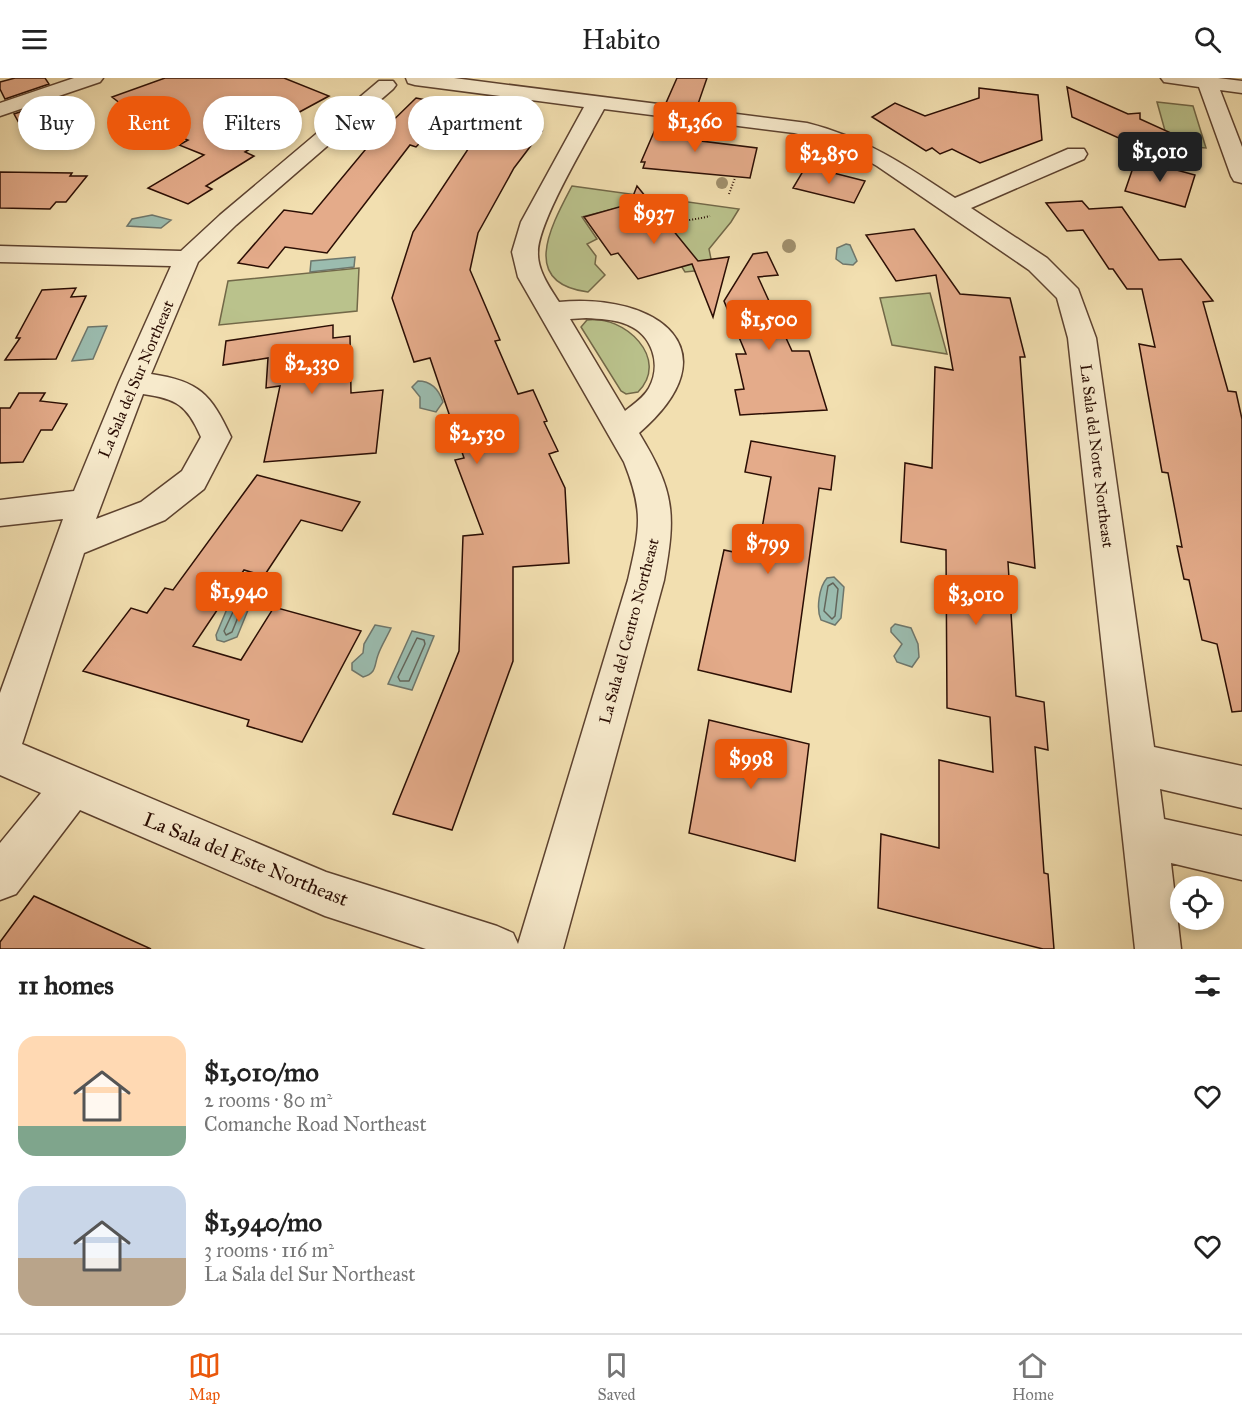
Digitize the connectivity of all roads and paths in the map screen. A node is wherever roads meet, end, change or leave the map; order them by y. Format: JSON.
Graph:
{"nodes":[{"id":1,"x":93,"y":78,"type":"edge"},
{"id":2,"x":415,"y":78,"type":"edge"},
{"id":3,"x":1171,"y":78,"type":"edge"},
{"id":4,"x":1206,"y":81,"type":"edge"},
{"id":5,"x":382,"y":82,"type":"edge"},
{"id":6,"x":1239,"y":86,"type":"edge"},
{"id":7,"x":597,"y":102,"type":"junction"},
{"id":8,"x":0,"y":110,"type":"edge"},
{"id":9,"x":1076,"y":154,"type":"dead end"},
{"id":10,"x":1242,"y":176,"type":"edge"},
{"id":11,"x":735,"y":178,"type":"dead end"},
{"id":12,"x":729,"y":194,"type":"dead end"},
{"id":13,"x":954,"y":207,"type":"junction"},
{"id":14,"x":710,"y":216,"type":"dead end"},
{"id":15,"x":658,"y":230,"type":"dead end"},
{"id":16,"x":0,"y":255,"type":"edge"},
{"id":17,"x":187,"y":259,"type":"junction"},
{"id":18,"x":552,"y":312,"type":"junction"},
{"id":19,"x":133,"y":382,"type":"junction"},
{"id":20,"x":622,"y":431,"type":"junction"},
{"id":21,"x":86,"y":503,"type":"junction"},
{"id":22,"x":0,"y":513,"type":"edge"},
{"id":23,"x":69,"y":544,"type":"junction"},
{"id":24,"x":0,"y":750,"type":"edge"},
{"id":25,"x":0,"y":755,"type":"edge"},
{"id":26,"x":1137,"y":763,"type":"junction"},
{"id":27,"x":72,"y":787,"type":"junction"},
{"id":28,"x":1242,"y":787,"type":"edge"},
{"id":29,"x":1145,"y":836,"type":"junction"},
{"id":30,"x":1242,"y":858,"type":"edge"},
{"id":31,"x":0,"y":878,"type":"edge"},
{"id":32,"x":1158,"y":946,"type":"edge"},
{"id":33,"x":497,"y":949,"type":"edge"},
{"id":34,"x":540,"y":949,"type":"edge"}],
"edges":[{"from":1,"to":8,"type":"street"},
{"from":2,"to":5,"type":"street","name":"La Sala del Sur Northeast"},
{"from":2,"to":7,"type":"street","name":"La Sala del Norte Northeast"},
{"from":3,"to":4,"type":"street"},
{"from":4,"to":6,"type":"street"},
{"from":4,"to":10,"type":"street"},
{"from":5,"to":17,"type":"street","name":"La Sala del Sur Northeast"},
{"from":7,"to":13,"type":"street","name":"La Sala del Norte Northeast"},
{"from":7,"to":18,"type":"street","name":"La Sala del Centro Northeast"},
{"from":9,"to":13,"type":"street"},
{"from":11,"to":12,"type":"path"},
{"from":13,"to":26,"type":"street","name":"La Sala del Norte Northeast"},
{"from":14,"to":15,"type":"path"},
{"from":16,"to":17,"type":"street"},
{"from":17,"to":19,"type":"street","name":"La Sala del Sur Northeast"},
{"from":18,"to":20,"type":"street","name":"La Sala del Centro Northeast"},
{"from":18,"to":20,"type":"street"},
{"from":19,"to":21,"type":"street","name":"La Sala del Sur Northeast"},
{"from":19,"to":23,"type":"street"},
{"from":20,"to":34,"type":"street","name":"La Sala del Centro Northeast"},
{"from":21,"to":22,"type":"street"},
{"from":21,"to":23,"type":"street","name":"La Sala del Sur Northeast"},
{"from":23,"to":24,"type":"street","name":"La Sala del Sur Northeast"},
{"from":25,"to":27,"type":"street","name":"La Sala del Este Northeast"},
{"from":26,"to":28,"type":"street"},
{"from":26,"to":29,"type":"street","name":"La Sala del Norte Northeast"},
{"from":27,"to":31,"type":"street"},
{"from":27,"to":33,"type":"street","name":"La Sala del Este Northeast"},
{"from":29,"to":30,"type":"street"},
{"from":29,"to":32,"type":"street","name":"La Sala del Norte Northeast"}]}
